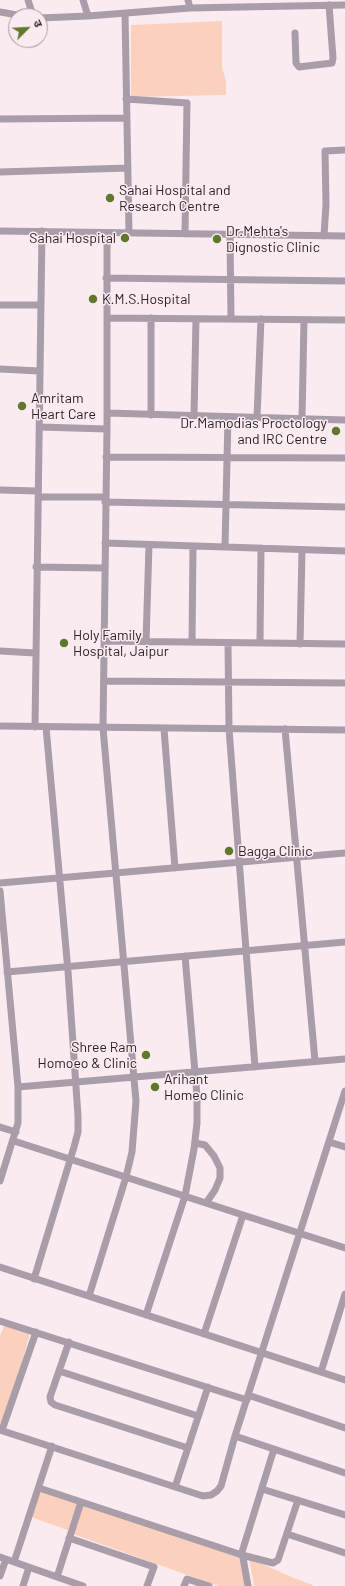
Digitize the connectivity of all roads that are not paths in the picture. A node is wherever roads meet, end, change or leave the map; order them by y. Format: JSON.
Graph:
{"nodes":[{"id":1,"x":83,"y":0,"type":"edge"},
{"id":2,"x":188,"y":0,"type":"edge"},
{"id":3,"x":332,"y":3,"type":"edge"},
{"id":4,"x":345,"y":5,"type":"edge"},
{"id":5,"x":190,"y":8,"type":"junction"},
{"id":6,"x":125,"y":14,"type":"junction"},
{"id":7,"x":88,"y":16,"type":"junction"},
{"id":8,"x":48,"y":18,"type":"edge"},
{"id":9,"x":295,"y":33,"type":"dead end"},
{"id":10,"x":126,"y":99,"type":"junction"},
{"id":11,"x":127,"y":118,"type":"junction"},
{"id":12,"x":0,"y":119,"type":"edge"},
{"id":13,"x":345,"y":150,"type":"edge"},
{"id":14,"x":128,"y":168,"type":"junction"},
{"id":15,"x":0,"y":172,"type":"edge"},
{"id":16,"x":0,"y":231,"type":"edge"},
{"id":17,"x":42,"y":231,"type":"junction"},
{"id":18,"x":107,"y":233,"type":"junction"},
{"id":19,"x":129,"y":233,"type":"junction"},
{"id":20,"x":185,"y":234,"type":"junction"},
{"id":21,"x":230,"y":235,"type":"junction"},
{"id":22,"x":324,"y":236,"type":"junction"},
{"id":23,"x":345,"y":236,"type":"edge"},
{"id":24,"x":106,"y":278,"type":"junction"},
{"id":25,"x":230,"y":279,"type":"junction"},
{"id":26,"x":345,"y":281,"type":"edge"},
{"id":27,"x":0,"y":305,"type":"edge"},
{"id":28,"x":40,"y":305,"type":"junction"},
{"id":29,"x":107,"y":318,"type":"junction"},
{"id":30,"x":151,"y":318,"type":"junction"},
{"id":31,"x":196,"y":319,"type":"junction"},
{"id":32,"x":230,"y":319,"type":"junction"},
{"id":33,"x":261,"y":319,"type":"junction"},
{"id":34,"x":304,"y":320,"type":"junction"},
{"id":35,"x":345,"y":320,"type":"edge"},
{"id":36,"x":0,"y":369,"type":"edge"},
{"id":37,"x":39,"y":371,"type":"junction"},
{"id":38,"x":107,"y":413,"type":"junction"},
{"id":39,"x":151,"y":414,"type":"junction"},
{"id":40,"x":194,"y":416,"type":"junction"},
{"id":41,"x":228,"y":417,"type":"junction"},
{"id":42,"x":257,"y":418,"type":"junction"},
{"id":43,"x":302,"y":419,"type":"junction"},
{"id":44,"x":345,"y":420,"type":"edge"},
{"id":45,"x":40,"y":427,"type":"junction"},
{"id":46,"x":107,"y":429,"type":"junction"},
{"id":47,"x":106,"y":456,"type":"junction"},
{"id":48,"x":227,"y":457,"type":"junction"},
{"id":49,"x":345,"y":458,"type":"edge"},
{"id":50,"x":0,"y":490,"type":"edge"},
{"id":51,"x":38,"y":494,"type":"junction"},
{"id":52,"x":105,"y":499,"type":"junction"},
{"id":53,"x":227,"y":505,"type":"junction"},
{"id":54,"x":345,"y":507,"type":"edge"},
{"id":55,"x":105,"y":543,"type":"junction"},
{"id":56,"x":149,"y":544,"type":"junction"},
{"id":57,"x":193,"y":546,"type":"junction"},
{"id":58,"x":225,"y":547,"type":"junction"},
{"id":59,"x":261,"y":548,"type":"junction"},
{"id":60,"x":302,"y":550,"type":"junction"},
{"id":61,"x":345,"y":551,"type":"edge"},
{"id":62,"x":36,"y":568,"type":"junction"},
{"id":63,"x":104,"y":568,"type":"junction"},
{"id":64,"x":104,"y":641,"type":"junction"},
{"id":65,"x":146,"y":642,"type":"junction"},
{"id":66,"x":192,"y":642,"type":"junction"},
{"id":67,"x":228,"y":643,"type":"junction"},
{"id":68,"x":260,"y":643,"type":"junction"},
{"id":69,"x":300,"y":644,"type":"junction"},
{"id":70,"x":345,"y":644,"type":"edge"},
{"id":71,"x":0,"y":651,"type":"edge"},
{"id":72,"x":36,"y":653,"type":"junction"},
{"id":73,"x":104,"y":681,"type":"junction"},
{"id":74,"x":230,"y":682,"type":"junction"},
{"id":75,"x":345,"y":683,"type":"edge"},
{"id":76,"x":0,"y":726,"type":"edge"},
{"id":77,"x":35,"y":727,"type":"junction"},
{"id":78,"x":46,"y":727,"type":"junction"},
{"id":79,"x":103,"y":728,"type":"junction"},
{"id":80,"x":164,"y":729,"type":"junction"},
{"id":81,"x":229,"y":729,"type":"junction"},
{"id":82,"x":285,"y":729,"type":"junction"},
{"id":83,"x":345,"y":730,"type":"edge"},
{"id":84,"x":345,"y":853,"type":"edge"},
{"id":85,"x":296,"y":858,"type":"junction"},
{"id":86,"x":238,"y":862,"type":"junction"},
{"id":87,"x":175,"y":868,"type":"junction"},
{"id":88,"x":116,"y":873,"type":"junction"},
{"id":89,"x":59,"y":878,"type":"junction"},
{"id":90,"x":0,"y":883,"type":"edge"},
{"id":91,"x":0,"y":891,"type":"edge"},
{"id":92,"x":345,"y":942,"type":"edge"},
{"id":93,"x":2,"y":944,"type":"edge"},
{"id":94,"x":305,"y":946,"type":"junction"},
{"id":95,"x":245,"y":951,"type":"junction"},
{"id":96,"x":185,"y":956,"type":"junction"},
{"id":97,"x":124,"y":962,"type":"junction"},
{"id":98,"x":67,"y":966,"type":"junction"},
{"id":99,"x":7,"y":972,"type":"junction"},
{"id":100,"x":345,"y":1059,"type":"edge"},
{"id":101,"x":315,"y":1061,"type":"junction"},
{"id":102,"x":254,"y":1067,"type":"junction"},
{"id":103,"x":195,"y":1072,"type":"junction"},
{"id":104,"x":134,"y":1077,"type":"junction"},
{"id":105,"x":76,"y":1082,"type":"junction"},
{"id":106,"x":18,"y":1087,"type":"junction"},
{"id":107,"x":345,"y":1091,"type":"edge"},
{"id":108,"x":0,"y":1127,"type":"edge"},
{"id":109,"x":16,"y":1132,"type":"junction"},
{"id":110,"x":14,"y":1140,"type":"junction"},
{"id":111,"x":329,"y":1142,"type":"junction"},
{"id":112,"x":195,"y":1143,"type":"junction"},
{"id":113,"x":345,"y":1147,"type":"edge"},
{"id":114,"x":70,"y":1159,"type":"junction"},
{"id":115,"x":126,"y":1177,"type":"junction"},
{"id":116,"x":0,"y":1181,"type":"edge"},
{"id":117,"x":185,"y":1196,"type":"junction"},
{"id":118,"x":206,"y":1203,"type":"junction"},
{"id":119,"x":243,"y":1214,"type":"junction"},
{"id":120,"x":300,"y":1233,"type":"junction"},
{"id":121,"x":345,"y":1248,"type":"edge"},
{"id":122,"x":0,"y":1267,"type":"edge"},
{"id":123,"x":34,"y":1278,"type":"junction"},
{"id":124,"x":345,"y":1294,"type":"edge"},
{"id":125,"x":89,"y":1296,"type":"junction"},
{"id":126,"x":146,"y":1315,"type":"junction"},
{"id":127,"x":0,"y":1321,"type":"edge"},
{"id":128,"x":36,"y":1332,"type":"junction"},
{"id":129,"x":204,"y":1334,"type":"junction"},
{"id":130,"x":69,"y":1342,"type":"junction"},
{"id":131,"x":262,"y":1353,"type":"junction"},
{"id":132,"x":59,"y":1371,"type":"junction"},
{"id":133,"x":321,"y":1372,"type":"junction"},
{"id":134,"x":345,"y":1380,"type":"edge"},
{"id":135,"x":208,"y":1387,"type":"junction"},
{"id":136,"x":247,"y":1398,"type":"junction"},
{"id":137,"x":198,"y":1416,"type":"junction"},
{"id":138,"x":345,"y":1428,"type":"edge"},
{"id":139,"x":1,"y":1430,"type":"edge"},
{"id":140,"x":235,"y":1436,"type":"junction"},
{"id":141,"x":52,"y":1446,"type":"junction"},
{"id":142,"x":188,"y":1448,"type":"junction"},
{"id":143,"x":274,"y":1449,"type":"junction"},
{"id":144,"x":345,"y":1473,"type":"edge"},
{"id":145,"x":175,"y":1487,"type":"junction"},
{"id":146,"x":39,"y":1488,"type":"junction"},
{"id":147,"x":262,"y":1489,"type":"junction"},
{"id":148,"x":298,"y":1500,"type":"junction"},
{"id":149,"x":81,"y":1502,"type":"junction"},
{"id":150,"x":345,"y":1515,"type":"edge"},
{"id":151,"x":287,"y":1534,"type":"junction"},
{"id":152,"x":69,"y":1538,"type":"junction"},
{"id":153,"x":345,"y":1553,"type":"edge"},
{"id":154,"x":242,"y":1555,"type":"junction"},
{"id":155,"x":3,"y":1558,"type":"edge"},
{"id":156,"x":14,"y":1562,"type":"junction"},
{"id":157,"x":29,"y":1567,"type":"junction"},
{"id":158,"x":0,"y":1576,"type":"edge"},
{"id":159,"x":57,"y":1577,"type":"junction"},
{"id":160,"x":23,"y":1586,"type":"edge"},
{"id":161,"x":83,"y":1586,"type":"edge"},
{"id":162,"x":148,"y":1586,"type":"edge"},
{"id":163,"x":184,"y":1586,"type":"edge"},
{"id":164,"x":209,"y":1586,"type":"edge"},
{"id":165,"x":248,"y":1586,"type":"edge"}],
"edges":[{"from":1,"to":7,"type":"street"},
{"from":2,"to":5,"type":"street"},
{"from":3,"to":4,"type":"street"},
{"from":3,"to":5,"type":"street"},
{"from":3,"to":9,"type":"street"},
{"from":5,"to":6,"type":"street"},
{"from":6,"to":7,"type":"street"},
{"from":6,"to":10,"type":"street"},
{"from":7,"to":8,"type":"street"},
{"from":10,"to":11,"type":"street"},
{"from":10,"to":20,"type":"street"},
{"from":11,"to":12,"type":"street"},
{"from":11,"to":14,"type":"street"},
{"from":13,"to":22,"type":"street"},
{"from":14,"to":15,"type":"street"},
{"from":14,"to":19,"type":"street"},
{"from":16,"to":17,"type":"street"},
{"from":17,"to":18,"type":"street"},
{"from":17,"to":28,"type":"street"},
{"from":18,"to":19,"type":"street"},
{"from":18,"to":24,"type":"street"},
{"from":19,"to":20,"type":"street"},
{"from":20,"to":21,"type":"street"},
{"from":21,"to":22,"type":"street"},
{"from":21,"to":25,"type":"street"},
{"from":22,"to":23,"type":"street"},
{"from":24,"to":25,"type":"street"},
{"from":24,"to":29,"type":"street"},
{"from":25,"to":26,"type":"street"},
{"from":25,"to":32,"type":"street"},
{"from":27,"to":28,"type":"street"},
{"from":28,"to":37,"type":"street"},
{"from":29,"to":30,"type":"street"},
{"from":29,"to":38,"type":"street"},
{"from":30,"to":31,"type":"street"},
{"from":30,"to":39,"type":"street"},
{"from":31,"to":32,"type":"street"},
{"from":31,"to":40,"type":"street"},
{"from":32,"to":33,"type":"street"},
{"from":33,"to":34,"type":"street"},
{"from":33,"to":42,"type":"street"},
{"from":34,"to":35,"type":"street"},
{"from":34,"to":43,"type":"street"},
{"from":36,"to":37,"type":"street"},
{"from":37,"to":45,"type":"street"},
{"from":38,"to":39,"type":"street"},
{"from":38,"to":46,"type":"street"},
{"from":39,"to":40,"type":"street"},
{"from":40,"to":41,"type":"street"},
{"from":41,"to":42,"type":"street"},
{"from":41,"to":48,"type":"street"},
{"from":42,"to":43,"type":"street"},
{"from":43,"to":44,"type":"street"},
{"from":45,"to":46,"type":"street"},
{"from":45,"to":51,"type":"street"},
{"from":46,"to":47,"type":"street"},
{"from":47,"to":48,"type":"street"},
{"from":47,"to":52,"type":"street"},
{"from":48,"to":49,"type":"street"},
{"from":48,"to":53,"type":"street"},
{"from":50,"to":51,"type":"street"},
{"from":51,"to":52,"type":"street"},
{"from":51,"to":62,"type":"street"},
{"from":52,"to":53,"type":"street"},
{"from":52,"to":55,"type":"street"},
{"from":53,"to":54,"type":"street"},
{"from":53,"to":58,"type":"street"},
{"from":55,"to":56,"type":"street"},
{"from":55,"to":63,"type":"street"},
{"from":56,"to":57,"type":"street"},
{"from":56,"to":65,"type":"street"},
{"from":57,"to":58,"type":"street"},
{"from":57,"to":66,"type":"street"},
{"from":58,"to":59,"type":"street"},
{"from":59,"to":60,"type":"street"},
{"from":59,"to":68,"type":"street"},
{"from":60,"to":61,"type":"street"},
{"from":60,"to":69,"type":"street"},
{"from":62,"to":63,"type":"street"},
{"from":62,"to":72,"type":"street"},
{"from":63,"to":64,"type":"street"},
{"from":64,"to":65,"type":"street"},
{"from":64,"to":73,"type":"street"},
{"from":65,"to":66,"type":"street"},
{"from":66,"to":67,"type":"street"},
{"from":67,"to":68,"type":"street"},
{"from":67,"to":74,"type":"street"},
{"from":68,"to":69,"type":"street"},
{"from":69,"to":70,"type":"street"},
{"from":71,"to":72,"type":"street"},
{"from":72,"to":77,"type":"street"},
{"from":73,"to":74,"type":"street"},
{"from":73,"to":79,"type":"street"},
{"from":74,"to":75,"type":"street"},
{"from":74,"to":81,"type":"street"},
{"from":76,"to":77,"type":"street"},
{"from":77,"to":78,"type":"street"},
{"from":78,"to":79,"type":"street"},
{"from":78,"to":89,"type":"street"},
{"from":79,"to":80,"type":"street"},
{"from":79,"to":88,"type":"street"},
{"from":80,"to":81,"type":"street"},
{"from":80,"to":87,"type":"street"},
{"from":81,"to":82,"type":"street"},
{"from":81,"to":86,"type":"street"},
{"from":82,"to":83,"type":"street"},
{"from":82,"to":85,"type":"street"},
{"from":84,"to":85,"type":"street"},
{"from":85,"to":86,"type":"street"},
{"from":85,"to":94,"type":"street"},
{"from":86,"to":87,"type":"street"},
{"from":86,"to":95,"type":"street"},
{"from":87,"to":88,"type":"street"},
{"from":88,"to":89,"type":"street"},
{"from":88,"to":97,"type":"street"},
{"from":89,"to":90,"type":"street"},
{"from":89,"to":98,"type":"street"},
{"from":91,"to":93,"type":"street"},
{"from":92,"to":94,"type":"street"},
{"from":93,"to":99,"type":"street"},
{"from":94,"to":95,"type":"street"},
{"from":94,"to":101,"type":"street"},
{"from":95,"to":96,"type":"street"},
{"from":95,"to":102,"type":"street"},
{"from":96,"to":97,"type":"street"},
{"from":96,"to":103,"type":"street"},
{"from":97,"to":98,"type":"street"},
{"from":97,"to":104,"type":"street"},
{"from":98,"to":99,"type":"street"},
{"from":98,"to":105,"type":"street"},
{"from":99,"to":106,"type":"street"},
{"from":100,"to":101,"type":"street"},
{"from":101,"to":102,"type":"street"},
{"from":102,"to":103,"type":"street"},
{"from":103,"to":104,"type":"street"},
{"from":103,"to":112,"type":"street"},
{"from":104,"to":105,"type":"street"},
{"from":104,"to":115,"type":"street"},
{"from":105,"to":106,"type":"street"},
{"from":105,"to":114,"type":"street"},
{"from":106,"to":109,"type":"street"},
{"from":107,"to":111,"type":"street"},
{"from":108,"to":109,"type":"street"},
{"from":109,"to":110,"type":"street"},
{"from":110,"to":114,"type":"street"},
{"from":110,"to":116,"type":"street"},
{"from":111,"to":113,"type":"street"},
{"from":111,"to":120,"type":"street"},
{"from":112,"to":117,"type":"street"},
{"from":112,"to":118,"type":"street"},
{"from":114,"to":115,"type":"street"},
{"from":114,"to":123,"type":"street"},
{"from":115,"to":117,"type":"street"},
{"from":115,"to":125,"type":"street"},
{"from":117,"to":118,"type":"street"},
{"from":117,"to":126,"type":"street"},
{"from":118,"to":119,"type":"street"},
{"from":119,"to":120,"type":"street"},
{"from":119,"to":129,"type":"street"},
{"from":120,"to":121,"type":"street"},
{"from":120,"to":131,"type":"street"},
{"from":122,"to":123,"type":"street"},
{"from":123,"to":125,"type":"street"},
{"from":124,"to":133,"type":"street"},
{"from":125,"to":126,"type":"street"},
{"from":126,"to":129,"type":"street"},
{"from":127,"to":128,"type":"street"},
{"from":128,"to":130,"type":"street"},
{"from":128,"to":139,"type":"street"},
{"from":129,"to":131,"type":"street"},
{"from":130,"to":132,"type":"street"},
{"from":130,"to":135,"type":"street"},
{"from":131,"to":133,"type":"street"},
{"from":131,"to":136,"type":"street"},
{"from":132,"to":137,"type":"street"},
{"from":132,"to":142,"type":"street"},
{"from":133,"to":134,"type":"street"},
{"from":135,"to":136,"type":"street"},
{"from":135,"to":137,"type":"street"},
{"from":136,"to":138,"type":"street"},
{"from":136,"to":140,"type":"street"},
{"from":137,"to":142,"type":"street"},
{"from":139,"to":141,"type":"street"},
{"from":140,"to":143,"type":"street"},
{"from":140,"to":145,"type":"street"},
{"from":141,"to":145,"type":"street"},
{"from":141,"to":146,"type":"street"},
{"from":142,"to":145,"type":"street"},
{"from":143,"to":144,"type":"street"},
{"from":143,"to":147,"type":"street"},
{"from":146,"to":149,"type":"street"},
{"from":146,"to":156,"type":"street"},
{"from":147,"to":148,"type":"street"},
{"from":147,"to":154,"type":"street"},
{"from":148,"to":150,"type":"street"},
{"from":148,"to":151,"type":"street"},
{"from":149,"to":152,"type":"street"},
{"from":149,"to":154,"type":"street"},
{"from":151,"to":153,"type":"street"},
{"from":151,"to":154,"type":"street"},
{"from":152,"to":159,"type":"street"},
{"from":152,"to":162,"type":"street"},
{"from":154,"to":165,"type":"street"},
{"from":155,"to":156,"type":"street"},
{"from":155,"to":158,"type":"street"},
{"from":156,"to":157,"type":"street"},
{"from":157,"to":159,"type":"street"},
{"from":157,"to":160,"type":"street"},
{"from":159,"to":161,"type":"street"},
{"from":163,"to":164,"type":"street"}]}
